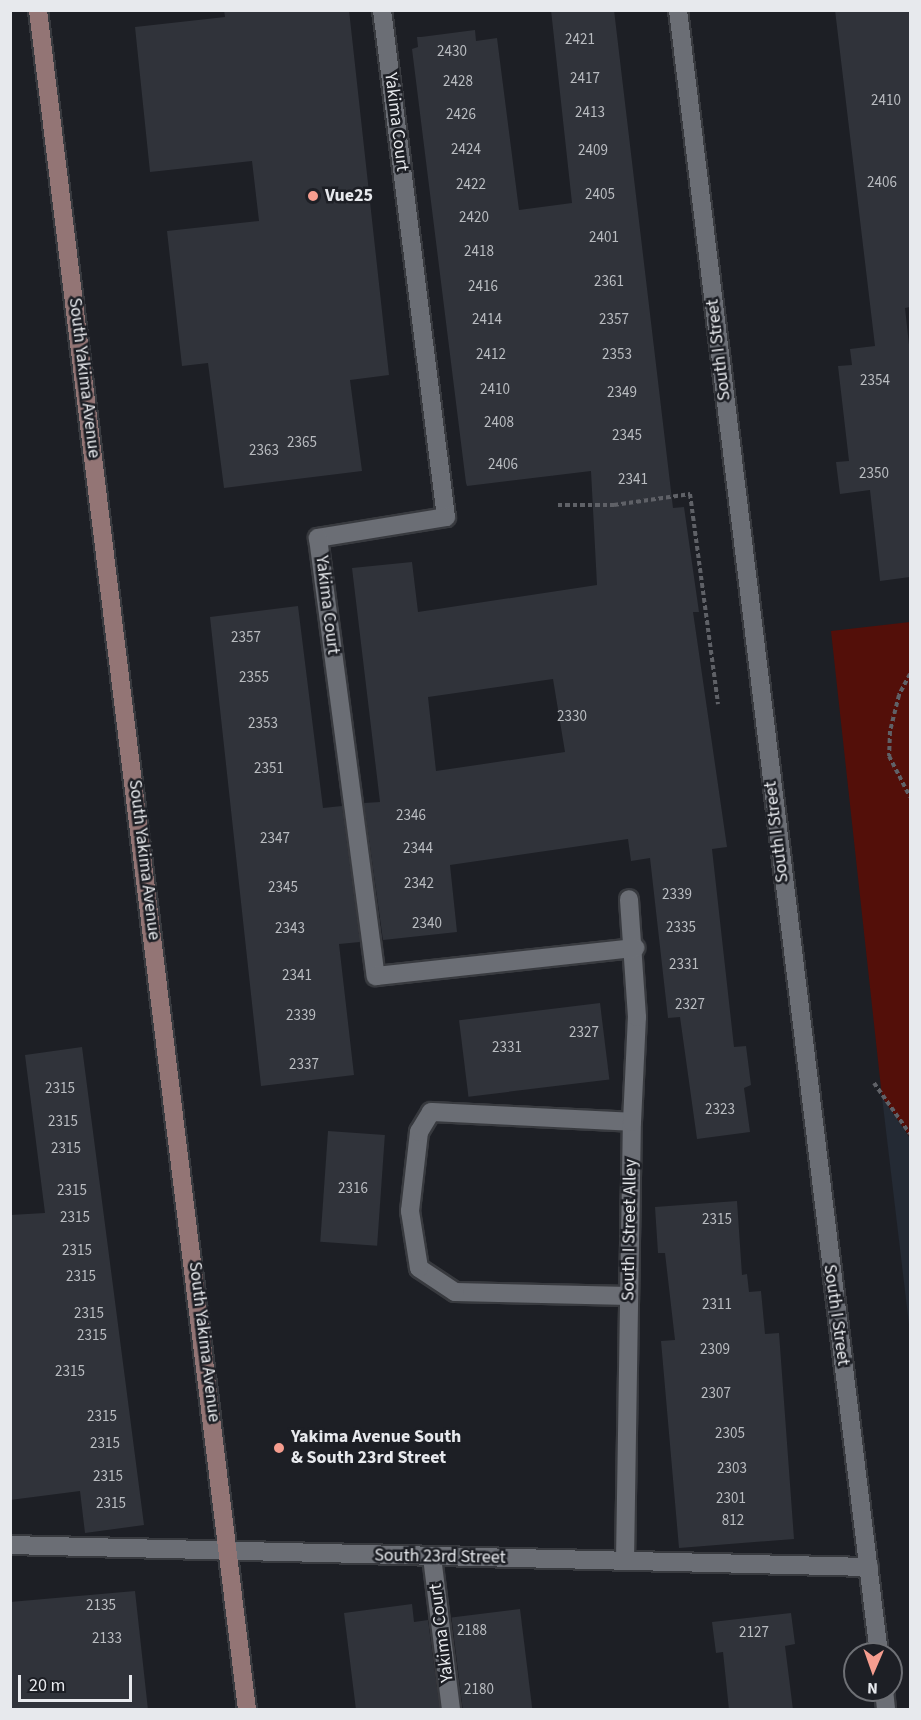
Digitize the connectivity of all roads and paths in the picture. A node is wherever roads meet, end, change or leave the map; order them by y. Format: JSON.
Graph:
{"nodes":[{"id":1,"x":38,"y":10,"type":"edge"},
{"id":2,"x":382,"y":10,"type":"edge"},
{"id":3,"x":678,"y":10,"type":"edge"},
{"id":4,"x":558,"y":505,"type":"dead end"},
{"id":5,"x":910,"y":674,"type":"edge"},
{"id":6,"x":718,"y":704,"type":"dead end"},
{"id":7,"x":910,"y":797,"type":"edge"},
{"id":8,"x":629,"y":899,"type":"dead end"},
{"id":9,"x":635,"y":948,"type":"junction"},
{"id":10,"x":874,"y":1083,"type":"dead end"},
{"id":11,"x":632,"y":1122,"type":"junction"},
{"id":12,"x":910,"y":1134,"type":"edge"},
{"id":13,"x":629,"y":1296,"type":"junction"},
{"id":14,"x":10,"y":1545,"type":"edge"},
{"id":15,"x":230,"y":1552,"type":"junction"},
{"id":16,"x":432,"y":1557,"type":"junction"},
{"id":17,"x":625,"y":1561,"type":"junction"},
{"id":18,"x":869,"y":1567,"type":"junction"},
{"id":19,"x":878,"y":1642,"type":"edge"},
{"id":20,"x":247,"y":1710,"type":"edge"},
{"id":21,"x":451,"y":1710,"type":"edge"}],
"edges":[{"from":1,"to":15,"type":"main road","name":"South Yakima Avenue"},
{"from":2,"to":9,"type":"street","name":"Yakima Court"},
{"from":3,"to":18,"type":"street","name":"South I Street"},
{"from":4,"to":6,"type":"path"},
{"from":5,"to":7,"type":"path"},
{"from":8,"to":9,"type":"street","name":"South I Street Alley"},
{"from":9,"to":11,"type":"street","name":"South I Street Alley"},
{"from":10,"to":12,"type":"path"},
{"from":11,"to":13,"type":"street","name":"South I Street Alley"},
{"from":11,"to":13,"type":"street"},
{"from":13,"to":17,"type":"street","name":"South I Street Alley"},
{"from":14,"to":15,"type":"street","name":"South 23rd Street"},
{"from":15,"to":16,"type":"street","name":"South 23rd Street"},
{"from":15,"to":20,"type":"main road","name":"South Yakima Avenue"},
{"from":16,"to":17,"type":"street","name":"South 23rd Street"},
{"from":16,"to":21,"type":"street","name":"Yakima Court"},
{"from":17,"to":18,"type":"street","name":"South 23rd Street"},
{"from":18,"to":19,"type":"street","name":"South I Street"}]}
